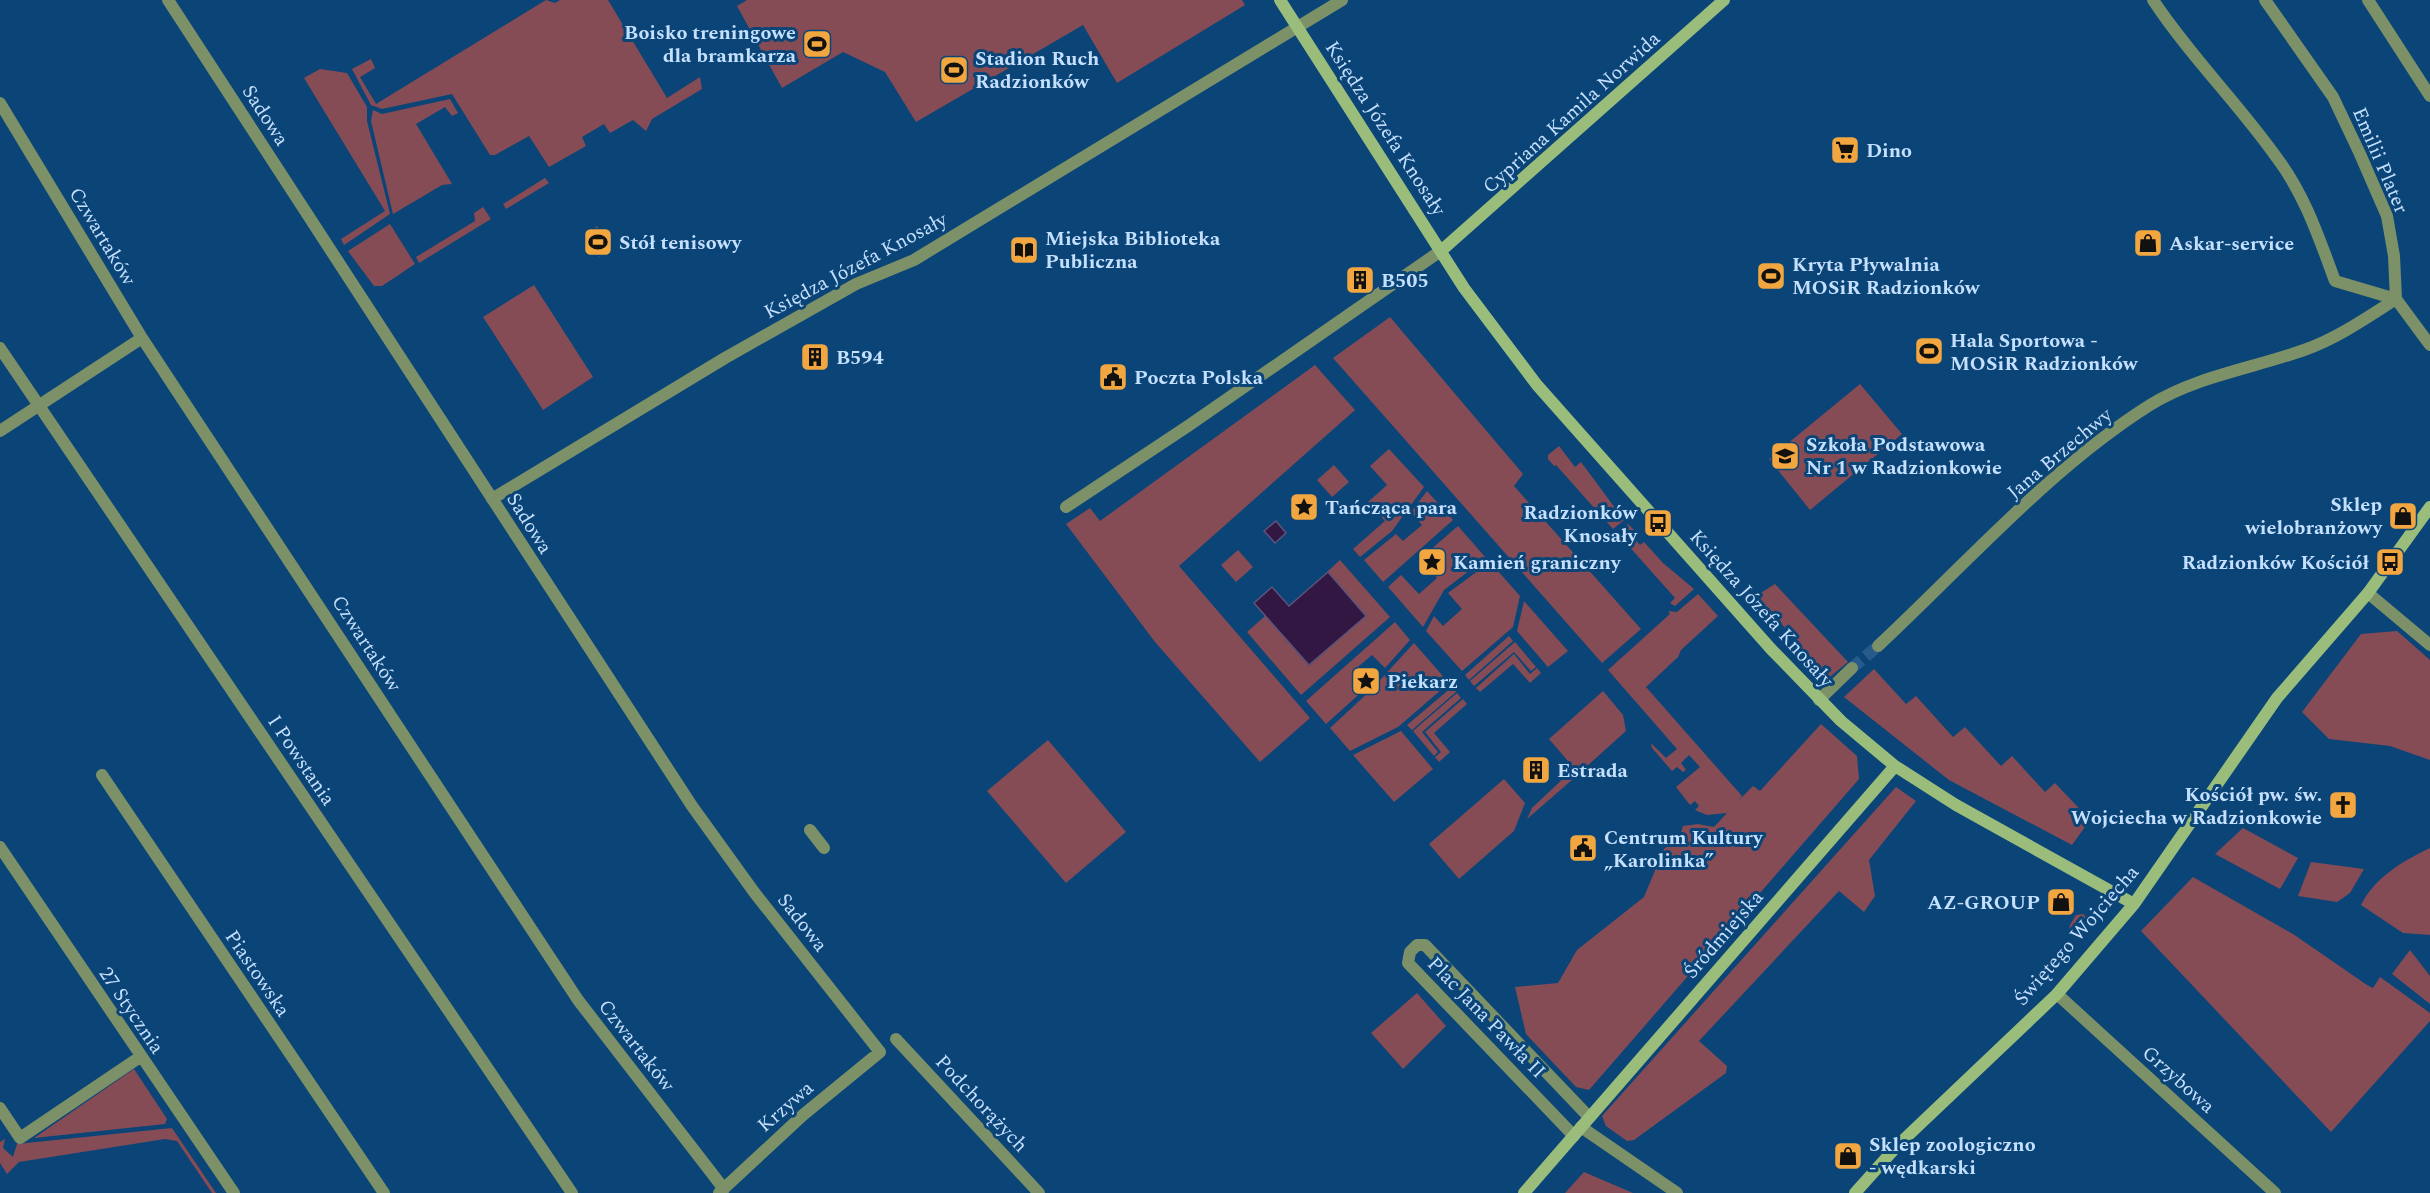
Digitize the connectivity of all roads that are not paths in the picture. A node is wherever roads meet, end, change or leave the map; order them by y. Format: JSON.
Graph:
{"nodes":[{"id":1,"x":168,"y":0,"type":"edge"},
{"id":2,"x":1280,"y":0,"type":"edge"},
{"id":3,"x":1342,"y":0,"type":"edge"},
{"id":4,"x":1724,"y":0,"type":"edge"},
{"id":5,"x":2153,"y":0,"type":"edge"},
{"id":6,"x":2265,"y":0,"type":"edge"},
{"id":7,"x":2368,"y":0,"type":"edge"},
{"id":8,"x":1298,"y":27,"type":"junction"},
{"id":9,"x":2430,"y":96,"type":"edge"},
{"id":10,"x":0,"y":103,"type":"edge"},
{"id":11,"x":1442,"y":250,"type":"junction"},
{"id":12,"x":2396,"y":299,"type":"junction"},
{"id":13,"x":142,"y":338,"type":"junction"},
{"id":14,"x":2430,"y":345,"type":"edge"},
{"id":15,"x":0,"y":348,"type":"edge"},
{"id":16,"x":39,"y":406,"type":"junction"},
{"id":17,"x":0,"y":431,"type":"edge"},
{"id":18,"x":492,"y":499,"type":"junction"},
{"id":19,"x":1066,"y":507,"type":"dead end"},
{"id":20,"x":2430,"y":507,"type":"edge"},
{"id":21,"x":2368,"y":593,"type":"junction"},
{"id":22,"x":2430,"y":645,"type":"edge"},
{"id":23,"x":1878,"y":646,"type":"tunnel mouth"},
{"id":24,"x":1852,"y":668,"type":"tunnel mouth"},
{"id":25,"x":1819,"y":700,"type":"junction"},
{"id":26,"x":1895,"y":766,"type":"junction"},
{"id":27,"x":102,"y":775,"type":"dead end"},
{"id":28,"x":810,"y":830,"type":"dead end"},
{"id":29,"x":0,"y":847,"type":"edge"},
{"id":30,"x":824,"y":848,"type":"dead end"},
{"id":31,"x":2134,"y":904,"type":"junction"},
{"id":32,"x":2057,"y":994,"type":"junction"},
{"id":33,"x":896,"y":1039,"type":"dead end"},
{"id":34,"x":880,"y":1052,"type":"joint"},
{"id":35,"x":140,"y":1057,"type":"junction"},
{"id":36,"x":0,"y":1108,"type":"edge"},
{"id":37,"x":1581,"y":1126,"type":"junction"},
{"id":38,"x":722,"y":1191,"type":"edge"},
{"id":39,"x":234,"y":1193,"type":"edge"},
{"id":40,"x":384,"y":1193,"type":"edge"},
{"id":41,"x":572,"y":1193,"type":"edge"},
{"id":42,"x":1039,"y":1193,"type":"edge"},
{"id":43,"x":1524,"y":1193,"type":"edge"},
{"id":44,"x":1677,"y":1193,"type":"edge"},
{"id":45,"x":1855,"y":1193,"type":"edge"},
{"id":46,"x":2275,"y":1193,"type":"edge"}],
"edges":[{"from":1,"to":18,"type":"street","name":"Sadowa"},
{"from":2,"to":8,"type":"street","name":"Księdza Józefa Knosały"},
{"from":3,"to":8,"type":"street"},
{"from":4,"to":11,"type":"street","name":"Cypriana Kamila Norwida"},
{"from":5,"to":12,"type":"street"},
{"from":6,"to":12,"type":"street","name":"Emilii Plater"},
{"from":7,"to":9,"type":"street"},
{"from":8,"to":11,"type":"street","name":"Księdza Józefa Knosały"},
{"from":8,"to":18,"type":"street","name":"Księdza Józefa Knosały"},
{"from":10,"to":13,"type":"street","name":"Czwartaków"},
{"from":11,"to":19,"type":"street"},
{"from":11,"to":25,"type":"street","name":"Księdza Józefa Knosały"},
{"from":12,"to":14,"type":"street"},
{"from":12,"to":23,"type":"street","name":"Jana Brzechwy"},
{"from":13,"to":16,"type":"street"},
{"from":13,"to":38,"type":"street","name":"Czwartaków"},
{"from":15,"to":16,"type":"street","name":"I Powstania"},
{"from":16,"to":17,"type":"street"},
{"from":16,"to":41,"type":"street","name":"I Powstania"},
{"from":18,"to":34,"type":"street","name":"Sadowa"},
{"from":20,"to":21,"type":"street","name":"Świętego Wojciecha"},
{"from":21,"to":22,"type":"street"},
{"from":21,"to":31,"type":"street","name":"Świętego Wojciecha"},
{"from":24,"to":25,"type":"street"},
{"from":25,"to":26,"type":"street","name":"Księdza Józefa Knosały"},
{"from":26,"to":31,"type":"street","name":"Księdza Józefa Knosały"},
{"from":26,"to":37,"type":"street","name":"Śródmiejska"},
{"from":27,"to":40,"type":"street","name":"Piastowska"},
{"from":28,"to":30,"type":"street"},
{"from":29,"to":35,"type":"street","name":"27 Stycznia"},
{"from":31,"to":32,"type":"street","name":"Świętego Wojciecha"},
{"from":32,"to":45,"type":"street","name":"Świętego Wojciecha"},
{"from":32,"to":46,"type":"street","name":"Grzybowa"},
{"from":33,"to":42,"type":"street","name":"Podchorążych"},
{"from":34,"to":38,"type":"street","name":"Krzywa"},
{"from":35,"to":36,"type":"street"},
{"from":35,"to":39,"type":"street","name":"27 Stycznia"},
{"from":37,"to":37,"type":"street","name":"Plac Jana Pawła II"},
{"from":37,"to":43,"type":"street","name":"Śródmiejska"},
{"from":37,"to":44,"type":"street"}]}
